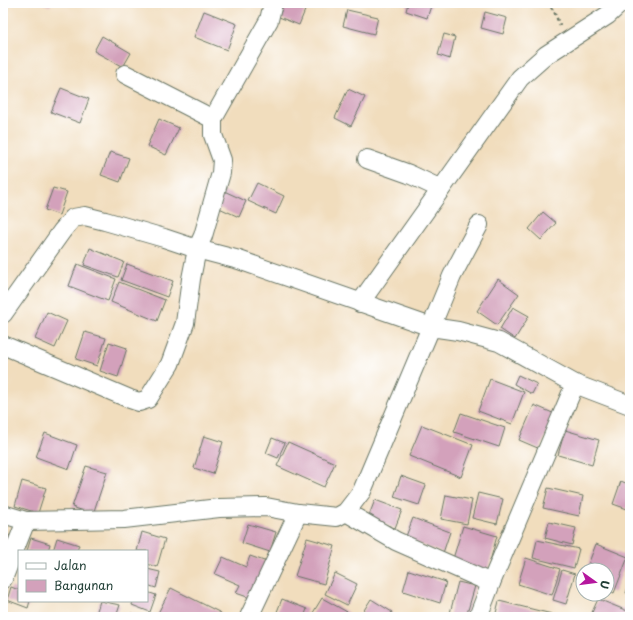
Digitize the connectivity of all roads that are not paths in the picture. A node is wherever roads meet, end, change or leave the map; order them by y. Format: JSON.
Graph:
{"nodes":[{"id":1,"x":273,"y":3,"type":"edge"},
{"id":2,"x":621,"y":3,"type":"edge"},
{"id":3,"x":125,"y":74,"type":"dead end"},
{"id":4,"x":213,"y":118,"type":"junction"},
{"id":5,"x":367,"y":159,"type":"dead end"},
{"id":6,"x":441,"y":189,"type":"junction"},
{"id":7,"x":479,"y":225,"type":"dead end"},
{"id":8,"x":197,"y":249,"type":"junction"},
{"id":9,"x":360,"y":303,"type":"junction"},
{"id":10,"x":3,"y":314,"type":"edge"},
{"id":11,"x":431,"y":327,"type":"junction"},
{"id":12,"x":3,"y":345,"type":"edge"},
{"id":13,"x":576,"y":384,"type":"junction"},
{"id":14,"x":630,"y":405,"type":"edge"},
{"id":15,"x":346,"y":512,"type":"junction"},
{"id":16,"x":298,"y":513,"type":"junction"},
{"id":17,"x":3,"y":514,"type":"edge"},
{"id":18,"x":26,"y":521,"type":"junction"},
{"id":19,"x":3,"y":579,"type":"edge"},
{"id":20,"x":491,"y":583,"type":"junction"},
{"id":21,"x":249,"y":617,"type":"edge"},
{"id":22,"x":478,"y":617,"type":"edge"}],
"edges":[{"from":1,"to":4,"type":"street"},
{"from":2,"to":6,"type":"street"},
{"from":3,"to":4,"type":"street"},
{"from":4,"to":8,"type":"street"},
{"from":5,"to":6,"type":"street"},
{"from":6,"to":9,"type":"street"},
{"from":7,"to":11,"type":"street"},
{"from":8,"to":9,"type":"street"},
{"from":8,"to":10,"type":"street"},
{"from":8,"to":12,"type":"street"},
{"from":9,"to":11,"type":"street"},
{"from":11,"to":13,"type":"street"},
{"from":11,"to":15,"type":"street"},
{"from":13,"to":14,"type":"street"},
{"from":13,"to":20,"type":"street"},
{"from":15,"to":16,"type":"street"},
{"from":15,"to":20,"type":"street"},
{"from":16,"to":18,"type":"street"},
{"from":16,"to":21,"type":"street"},
{"from":17,"to":18,"type":"street"},
{"from":18,"to":19,"type":"street"},
{"from":20,"to":22,"type":"street"}]}
